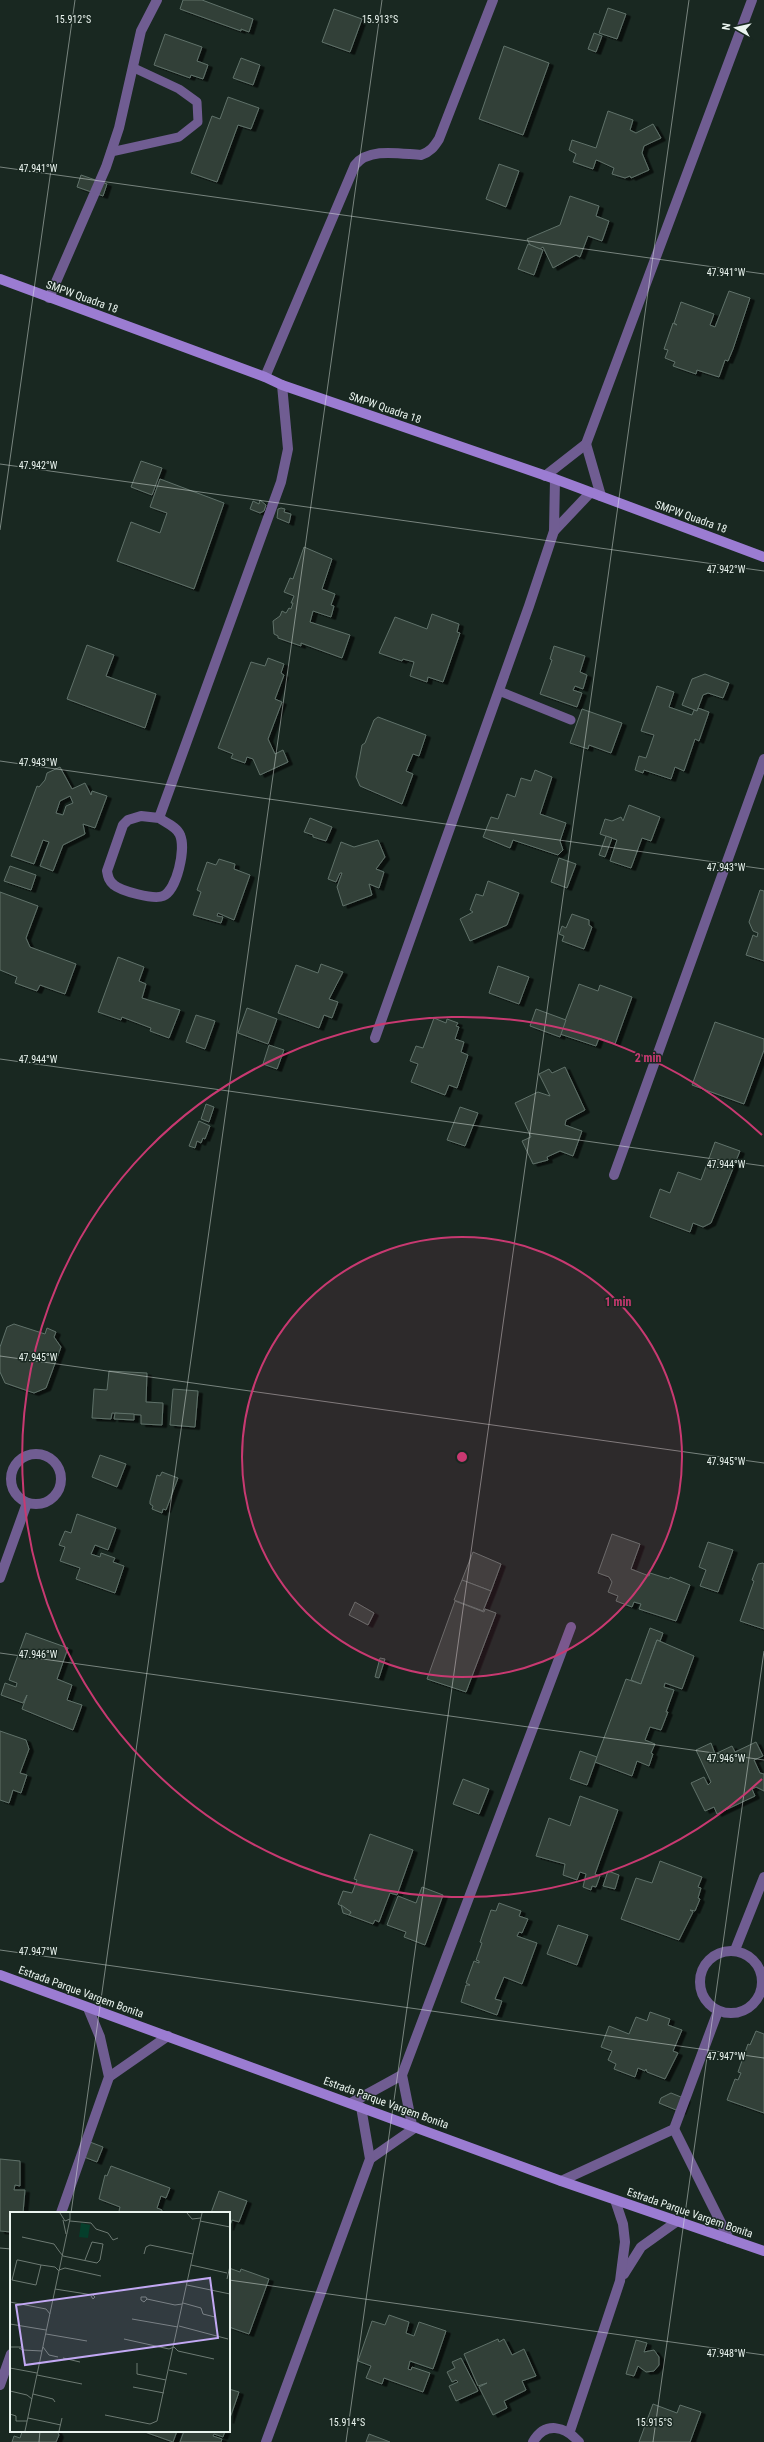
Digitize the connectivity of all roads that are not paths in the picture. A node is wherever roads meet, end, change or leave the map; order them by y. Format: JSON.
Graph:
{"nodes":[{"id":1,"x":156,"y":0,"type":"edge"},
{"id":2,"x":493,"y":0,"type":"edge"},
{"id":3,"x":752,"y":0,"type":"edge"},
{"id":4,"x":134,"y":68,"type":"junction"},
{"id":5,"x":111,"y":152,"type":"junction"},
{"id":6,"x":0,"y":279,"type":"edge"},
{"id":7,"x":49,"y":298,"type":"junction"},
{"id":8,"x":265,"y":377,"type":"junction"},
{"id":9,"x":282,"y":385,"type":"junction"},
{"id":10,"x":586,"y":444,"type":"junction"},
{"id":11,"x":545,"y":476,"type":"junction"},
{"id":12,"x":555,"y":479,"type":"junction"},
{"id":13,"x":590,"y":493,"type":"junction"},
{"id":14,"x":601,"y":496,"type":"junction"},
{"id":15,"x":554,"y":531,"type":"junction"},
{"id":16,"x":764,"y":557,"type":"edge"},
{"id":17,"x":499,"y":691,"type":"junction"},
{"id":18,"x":570,"y":720,"type":"dead end"},
{"id":19,"x":764,"y":759,"type":"edge"},
{"id":20,"x":159,"y":818,"type":"junction"},
{"id":21,"x":375,"y":1038,"type":"dead end"},
{"id":22,"x":614,"y":1175,"type":"dead end"},
{"id":23,"x":27,"y":1503,"type":"junction"},
{"id":24,"x":0,"y":1578,"type":"edge"},
{"id":25,"x":572,"y":1627,"type":"dead end"},
{"id":26,"x":764,"y":1877,"type":"edge"},
{"id":27,"x":735,"y":1950,"type":"junction"},
{"id":28,"x":0,"y":1975,"type":"edge"},
{"id":29,"x":88,"y":2008,"type":"junction"},
{"id":30,"x":718,"y":2011,"type":"junction"},
{"id":31,"x":168,"y":2036,"type":"junction"},
{"id":32,"x":402,"y":2075,"type":"junction"},
{"id":33,"x":109,"y":2077,"type":"junction"},
{"id":34,"x":351,"y":2103,"type":"junction"},
{"id":35,"x":361,"y":2107,"type":"junction"},
{"id":36,"x":414,"y":2126,"type":"junction"},
{"id":37,"x":674,"y":2129,"type":"junction"},
{"id":38,"x":370,"y":2159,"type":"junction"},
{"id":39,"x":560,"y":2181,"type":"junction"},
{"id":40,"x":615,"y":2200,"type":"junction"},
{"id":41,"x":61,"y":2212,"type":"edge"},
{"id":42,"x":676,"y":2222,"type":"junction"},
{"id":43,"x":729,"y":2239,"type":"junction"},
{"id":44,"x":764,"y":2251,"type":"edge"},
{"id":45,"x":620,"y":2281,"type":"junction"},
{"id":46,"x":10,"y":2357,"type":"edge"},
{"id":47,"x":0,"y":2385,"type":"edge"},
{"id":48,"x":570,"y":2431,"type":"junction"},
{"id":49,"x":266,"y":2442,"type":"edge"},
{"id":50,"x":533,"y":2442,"type":"edge"},
{"id":51,"x":579,"y":2442,"type":"edge"}],
"edges":[{"from":1,"to":4,"type":"street"},
{"from":2,"to":8,"type":"street"},
{"from":3,"to":10,"type":"street"},
{"from":4,"to":5,"type":"street"},
{"from":4,"to":5,"type":"lane"},
{"from":5,"to":7,"type":"street"},
{"from":6,"to":7,"type":"street","name":"SMPW Quadra 18"},
{"from":7,"to":8,"type":"street","name":"SMPW Quadra 18"},
{"from":8,"to":9,"type":"street","name":"SMPW Quadra 18"},
{"from":9,"to":11,"type":"street","name":"SMPW Quadra 18"},
{"from":9,"to":20,"type":"street"},
{"from":10,"to":11,"type":"street"},
{"from":10,"to":14,"type":"street"},
{"from":11,"to":12,"type":"street","name":"SMPW Quadra 18"},
{"from":12,"to":13,"type":"street","name":"SMPW Quadra 18"},
{"from":12,"to":15,"type":"street"},
{"from":13,"to":14,"type":"street","name":"SMPW Quadra 18"},
{"from":13,"to":15,"type":"street"},
{"from":14,"to":16,"type":"street","name":"SMPW Quadra 18"},
{"from":15,"to":17,"type":"street"},
{"from":17,"to":18,"type":"lane"},
{"from":17,"to":21,"type":"street"},
{"from":19,"to":22,"type":"street"},
{"from":20,"to":20,"type":"street"},
{"from":23,"to":23,"type":"street"},
{"from":23,"to":24,"type":"street"},
{"from":25,"to":32,"type":"street"},
{"from":26,"to":27,"type":"street"},
{"from":27,"to":30,"type":"street"},
{"from":27,"to":30,"type":"street"},
{"from":28,"to":29,"type":"street","name":"Estrada Parque Vargem Bonita"},
{"from":29,"to":31,"type":"street","name":"Estrada Parque Vargem Bonita"},
{"from":29,"to":33,"type":"street"},
{"from":30,"to":37,"type":"street"},
{"from":31,"to":33,"type":"street"},
{"from":31,"to":34,"type":"street","name":"Estrada Parque Vargem Bonita"},
{"from":32,"to":34,"type":"street"},
{"from":32,"to":36,"type":"street"},
{"from":33,"to":41,"type":"street"},
{"from":34,"to":35,"type":"street","name":"Estrada Parque Vargem Bonita"},
{"from":35,"to":36,"type":"street","name":"Estrada Parque Vargem Bonita"},
{"from":35,"to":38,"type":"street"},
{"from":36,"to":38,"type":"street"},
{"from":36,"to":39,"type":"street","name":"Estrada Parque Vargem Bonita"},
{"from":37,"to":39,"type":"street"},
{"from":37,"to":43,"type":"street"},
{"from":38,"to":49,"type":"street"},
{"from":39,"to":40,"type":"street","name":"Estrada Parque Vargem Bonita"},
{"from":40,"to":42,"type":"street","name":"Estrada Parque Vargem Bonita"},
{"from":40,"to":45,"type":"street"},
{"from":42,"to":43,"type":"street","name":"Estrada Parque Vargem Bonita"},
{"from":42,"to":45,"type":"street"},
{"from":43,"to":44,"type":"street","name":"Estrada Parque Vargem Bonita"},
{"from":45,"to":48,"type":"street"},
{"from":46,"to":47,"type":"street"},
{"from":48,"to":50,"type":"street"},
{"from":48,"to":51,"type":"street"}]}
